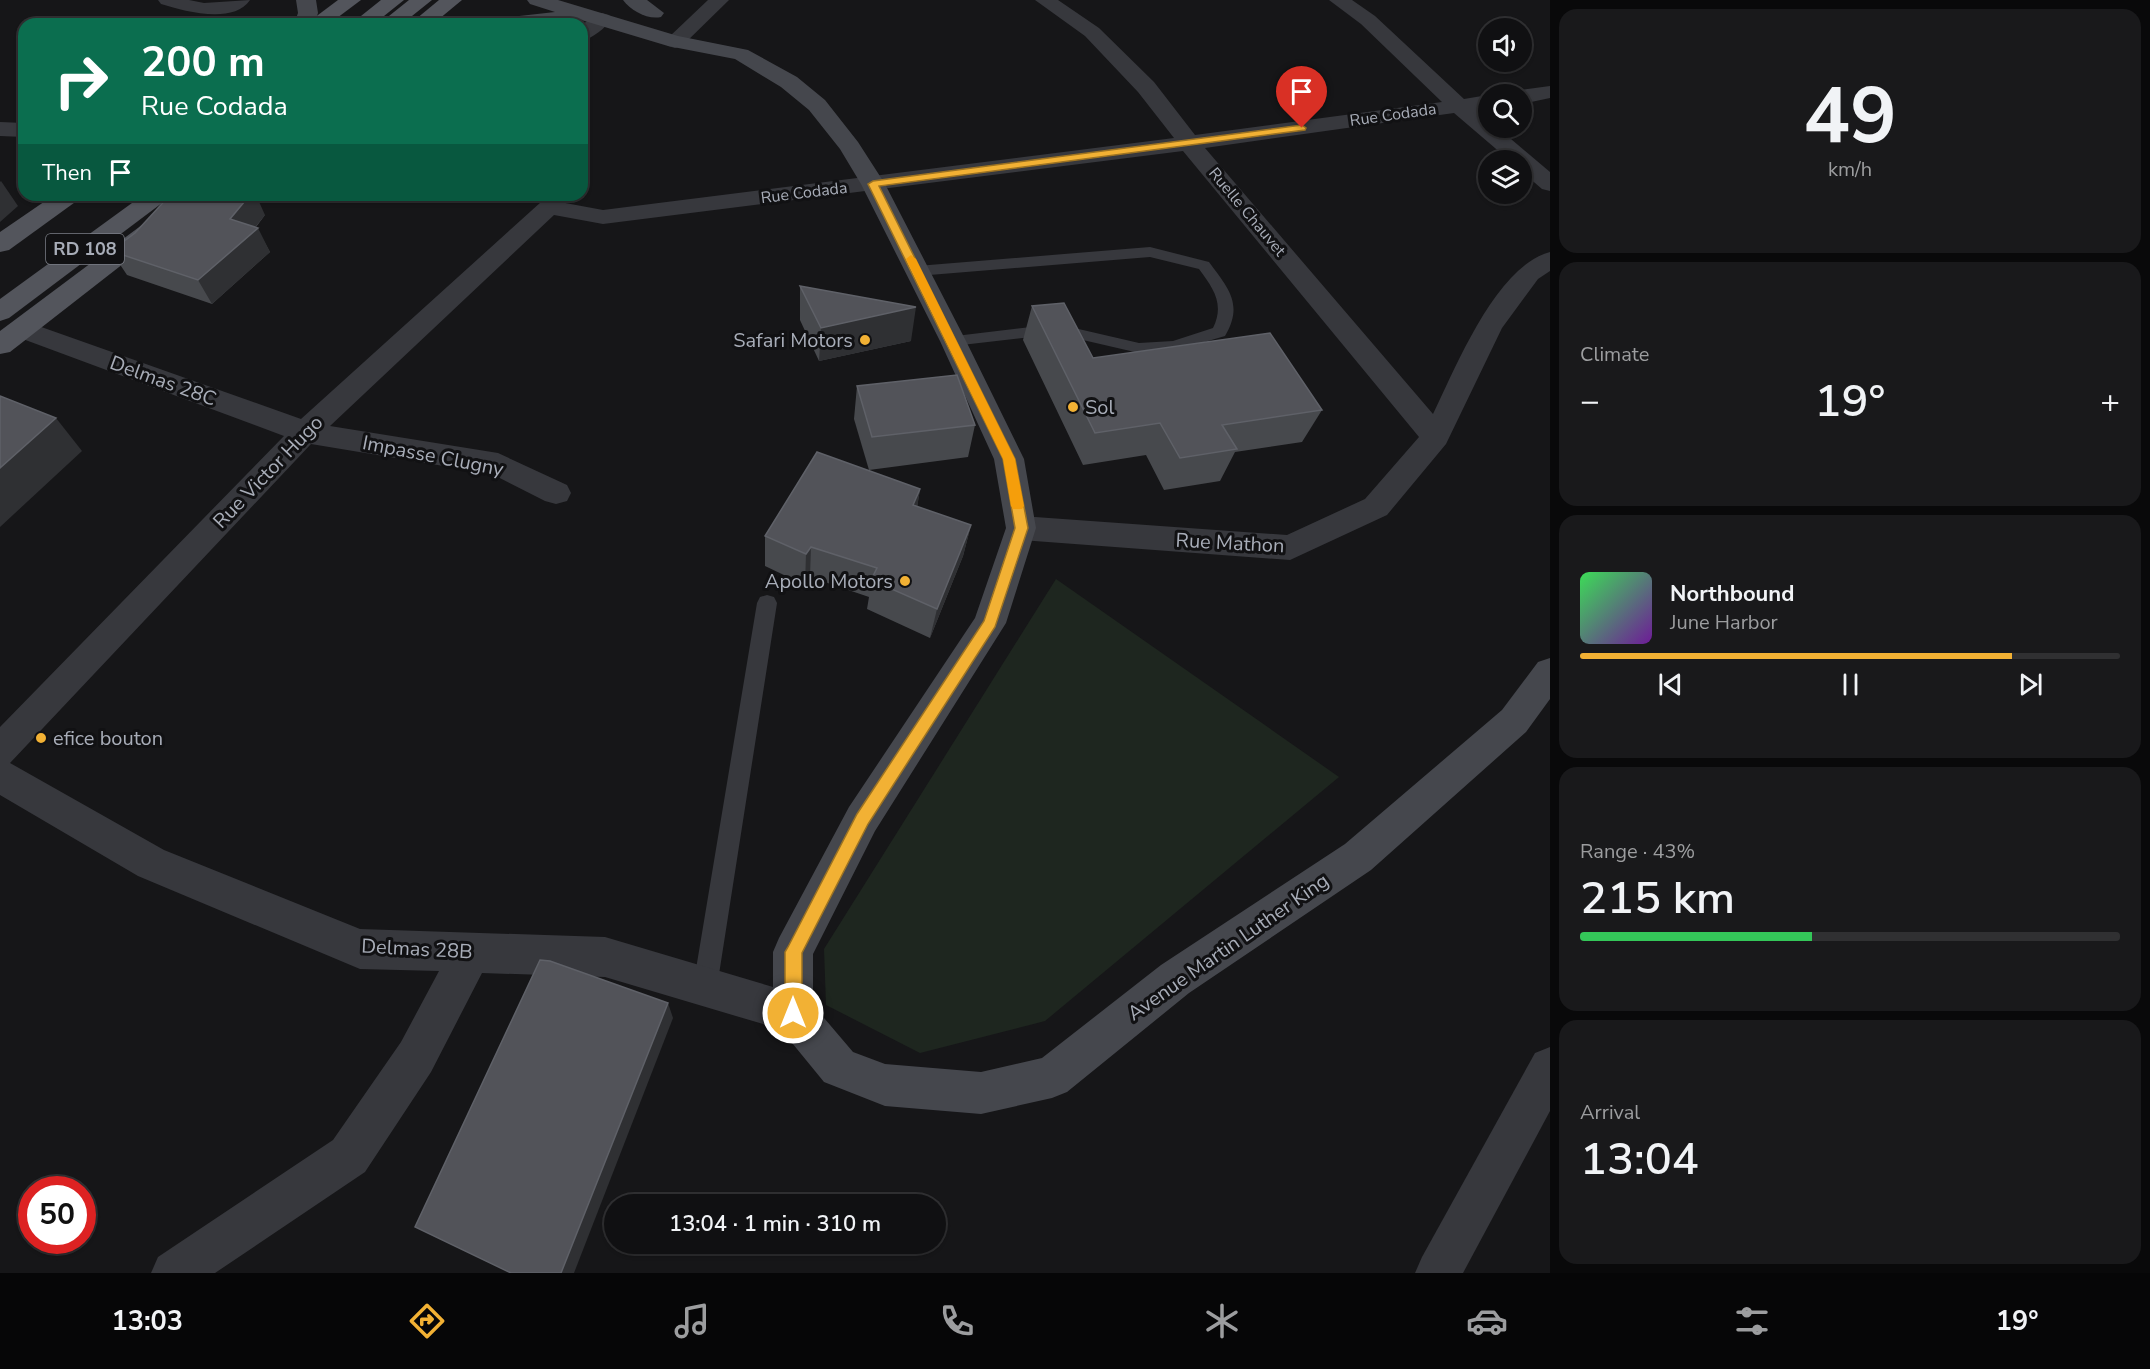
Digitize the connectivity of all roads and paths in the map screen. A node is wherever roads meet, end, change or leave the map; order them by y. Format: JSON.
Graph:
{"nodes":[{"id":1,"x":168,"y":0,"type":"edge"},
{"id":2,"x":240,"y":0,"type":"edge"},
{"id":3,"x":306,"y":0,"type":"edge"},
{"id":4,"x":351,"y":0,"type":"edge"},
{"id":5,"x":394,"y":0,"type":"edge"},
{"id":6,"x":422,"y":0,"type":"edge"},
{"id":7,"x":452,"y":0,"type":"edge"},
{"id":8,"x":537,"y":0,"type":"edge"},
{"id":9,"x":610,"y":0,"type":"edge"},
{"id":10,"x":633,"y":0,"type":"edge"},
{"id":11,"x":719,"y":0,"type":"edge"},
{"id":12,"x":1045,"y":0,"type":"edge"},
{"id":13,"x":1339,"y":0,"type":"edge"},
{"id":14,"x":664,"y":16,"type":"junction"},
{"id":15,"x":594,"y":17,"type":"junction"},
{"id":16,"x":306,"y":18,"type":"edge"},
{"id":17,"x":325,"y":18,"type":"edge"},
{"id":18,"x":369,"y":18,"type":"edge"},
{"id":19,"x":397,"y":18,"type":"edge"},
{"id":20,"x":428,"y":18,"type":"edge"},
{"id":21,"x":581,"y":18,"type":"edge"},
{"id":22,"x":588,"y":26,"type":"edge"},
{"id":23,"x":694,"y":26,"type":"junction"},
{"id":24,"x":675,"y":42,"type":"junction"},
{"id":25,"x":741,"y":54,"type":"junction"},
{"id":26,"x":1550,"y":93,"type":"edge"},
{"id":27,"x":1532,"y":95,"type":"edge"},
{"id":28,"x":1478,"y":103,"type":"edge"},
{"id":29,"x":1459,"y":106,"type":"junction"},
{"id":30,"x":0,"y":129,"type":"edge"},
{"id":31,"x":18,"y":130,"type":"edge"},
{"id":32,"x":1190,"y":143,"type":"junction"},
{"id":33,"x":873,"y":184,"type":"junction"},
{"id":34,"x":1550,"y":184,"type":"edge"},
{"id":35,"x":61,"y":201,"type":"edge"},
{"id":36,"x":119,"y":201,"type":"edge"},
{"id":37,"x":149,"y":201,"type":"edge"},
{"id":38,"x":189,"y":201,"type":"edge"},
{"id":39,"x":547,"y":201,"type":"edge"},
{"id":40,"x":0,"y":244,"type":"edge"},
{"id":41,"x":1550,"y":260,"type":"edge"},
{"id":42,"x":917,"y":271,"type":"junction"},
{"id":43,"x":4,"y":300,"type":"edge"},
{"id":44,"x":10,"y":337,"type":"edge"},
{"id":45,"x":953,"y":341,"type":"junction"},
{"id":46,"x":305,"y":432,"type":"junction"},
{"id":47,"x":1436,"y":437,"type":"junction"},
{"id":48,"x":556,"y":493,"type":"dead end"},
{"id":49,"x":1021,"y":528,"type":"junction"},
{"id":50,"x":767,"y":603,"type":"dead end"},
{"id":51,"x":1550,"y":672,"type":"edge"},
{"id":52,"x":0,"y":751,"type":"edge"},
{"id":53,"x":0,"y":776,"type":"edge"},
{"id":54,"x":471,"y":953,"type":"junction"},
{"id":55,"x":705,"y":987,"type":"junction"},
{"id":56,"x":793,"y":1013,"type":"junction"},
{"id":57,"x":1550,"y":1068,"type":"edge"},
{"id":58,"x":174,"y":1273,"type":"edge"},
{"id":59,"x":1438,"y":1273,"type":"edge"}],
"edges":[{"from":1,"to":2,"type":"street"},
{"from":3,"to":16,"type":"main road"},
{"from":4,"to":17,"type":"main road"},
{"from":5,"to":18,"type":"main road"},
{"from":6,"to":19,"type":"main road"},
{"from":7,"to":20,"type":"main road"},
{"from":8,"to":15,"type":"main road"},
{"from":9,"to":14,"type":"main road"},
{"from":10,"to":14,"type":"main road"},
{"from":11,"to":23,"type":"street"},
{"from":12,"to":32,"type":"street","name":"Ruelle Chauvet"},
{"from":13,"to":29,"type":"street"},
{"from":14,"to":23,"type":"main road"},
{"from":15,"to":21,"type":"main road"},
{"from":15,"to":22,"type":"street"},
{"from":15,"to":24,"type":"main road"},
{"from":23,"to":24,"type":"street"},
{"from":23,"to":25,"type":"main road"},
{"from":24,"to":25,"type":"main road"},
{"from":25,"to":33,"type":"main road"},
{"from":26,"to":27,"type":"street"},
{"from":28,"to":29,"type":"street","name":"Rue Codada"},
{"from":29,"to":32,"type":"street","name":"Rue Codada"},
{"from":29,"to":34,"type":"street"},
{"from":30,"to":31,"type":"street"},
{"from":32,"to":33,"type":"street","name":"Rue Codada"},
{"from":32,"to":47,"type":"street","name":"Ruelle Chauvet"},
{"from":33,"to":39,"type":"street","name":"Rue Codada"},
{"from":33,"to":42,"type":"main road"},
{"from":35,"to":40,"type":"main road"},
{"from":36,"to":43,"type":"main road","number":"RD 108"},
{"from":37,"to":43,"type":"main road","number":"RD 108"},
{"from":38,"to":44,"type":"main road"},
{"from":39,"to":46,"type":"street","name":"Rue Victor Hugo"},
{"from":41,"to":47,"type":"street","name":"Rue Mathon"},
{"from":42,"to":45,"type":"main road"},
{"from":42,"to":45,"type":"lane"},
{"from":44,"to":46,"type":"street","name":"Delmas 28C"},
{"from":45,"to":49,"type":"main road"},
{"from":46,"to":48,"type":"street","name":"Impasse Clugny"},
{"from":46,"to":52,"type":"street","name":"Rue Victor Hugo"},
{"from":47,"to":49,"type":"street","name":"Rue Mathon"},
{"from":49,"to":56,"type":"main road"},
{"from":50,"to":55,"type":"lane"},
{"from":51,"to":56,"type":"main road","name":"Avenue Martin Luther King"},
{"from":53,"to":54,"type":"street","name":"Delmas 28B"},
{"from":54,"to":55,"type":"street","name":"Delmas 28B"},
{"from":54,"to":58,"type":"street"},
{"from":55,"to":56,"type":"street","name":"Delmas 28B"},
{"from":57,"to":59,"type":"street"}]}
